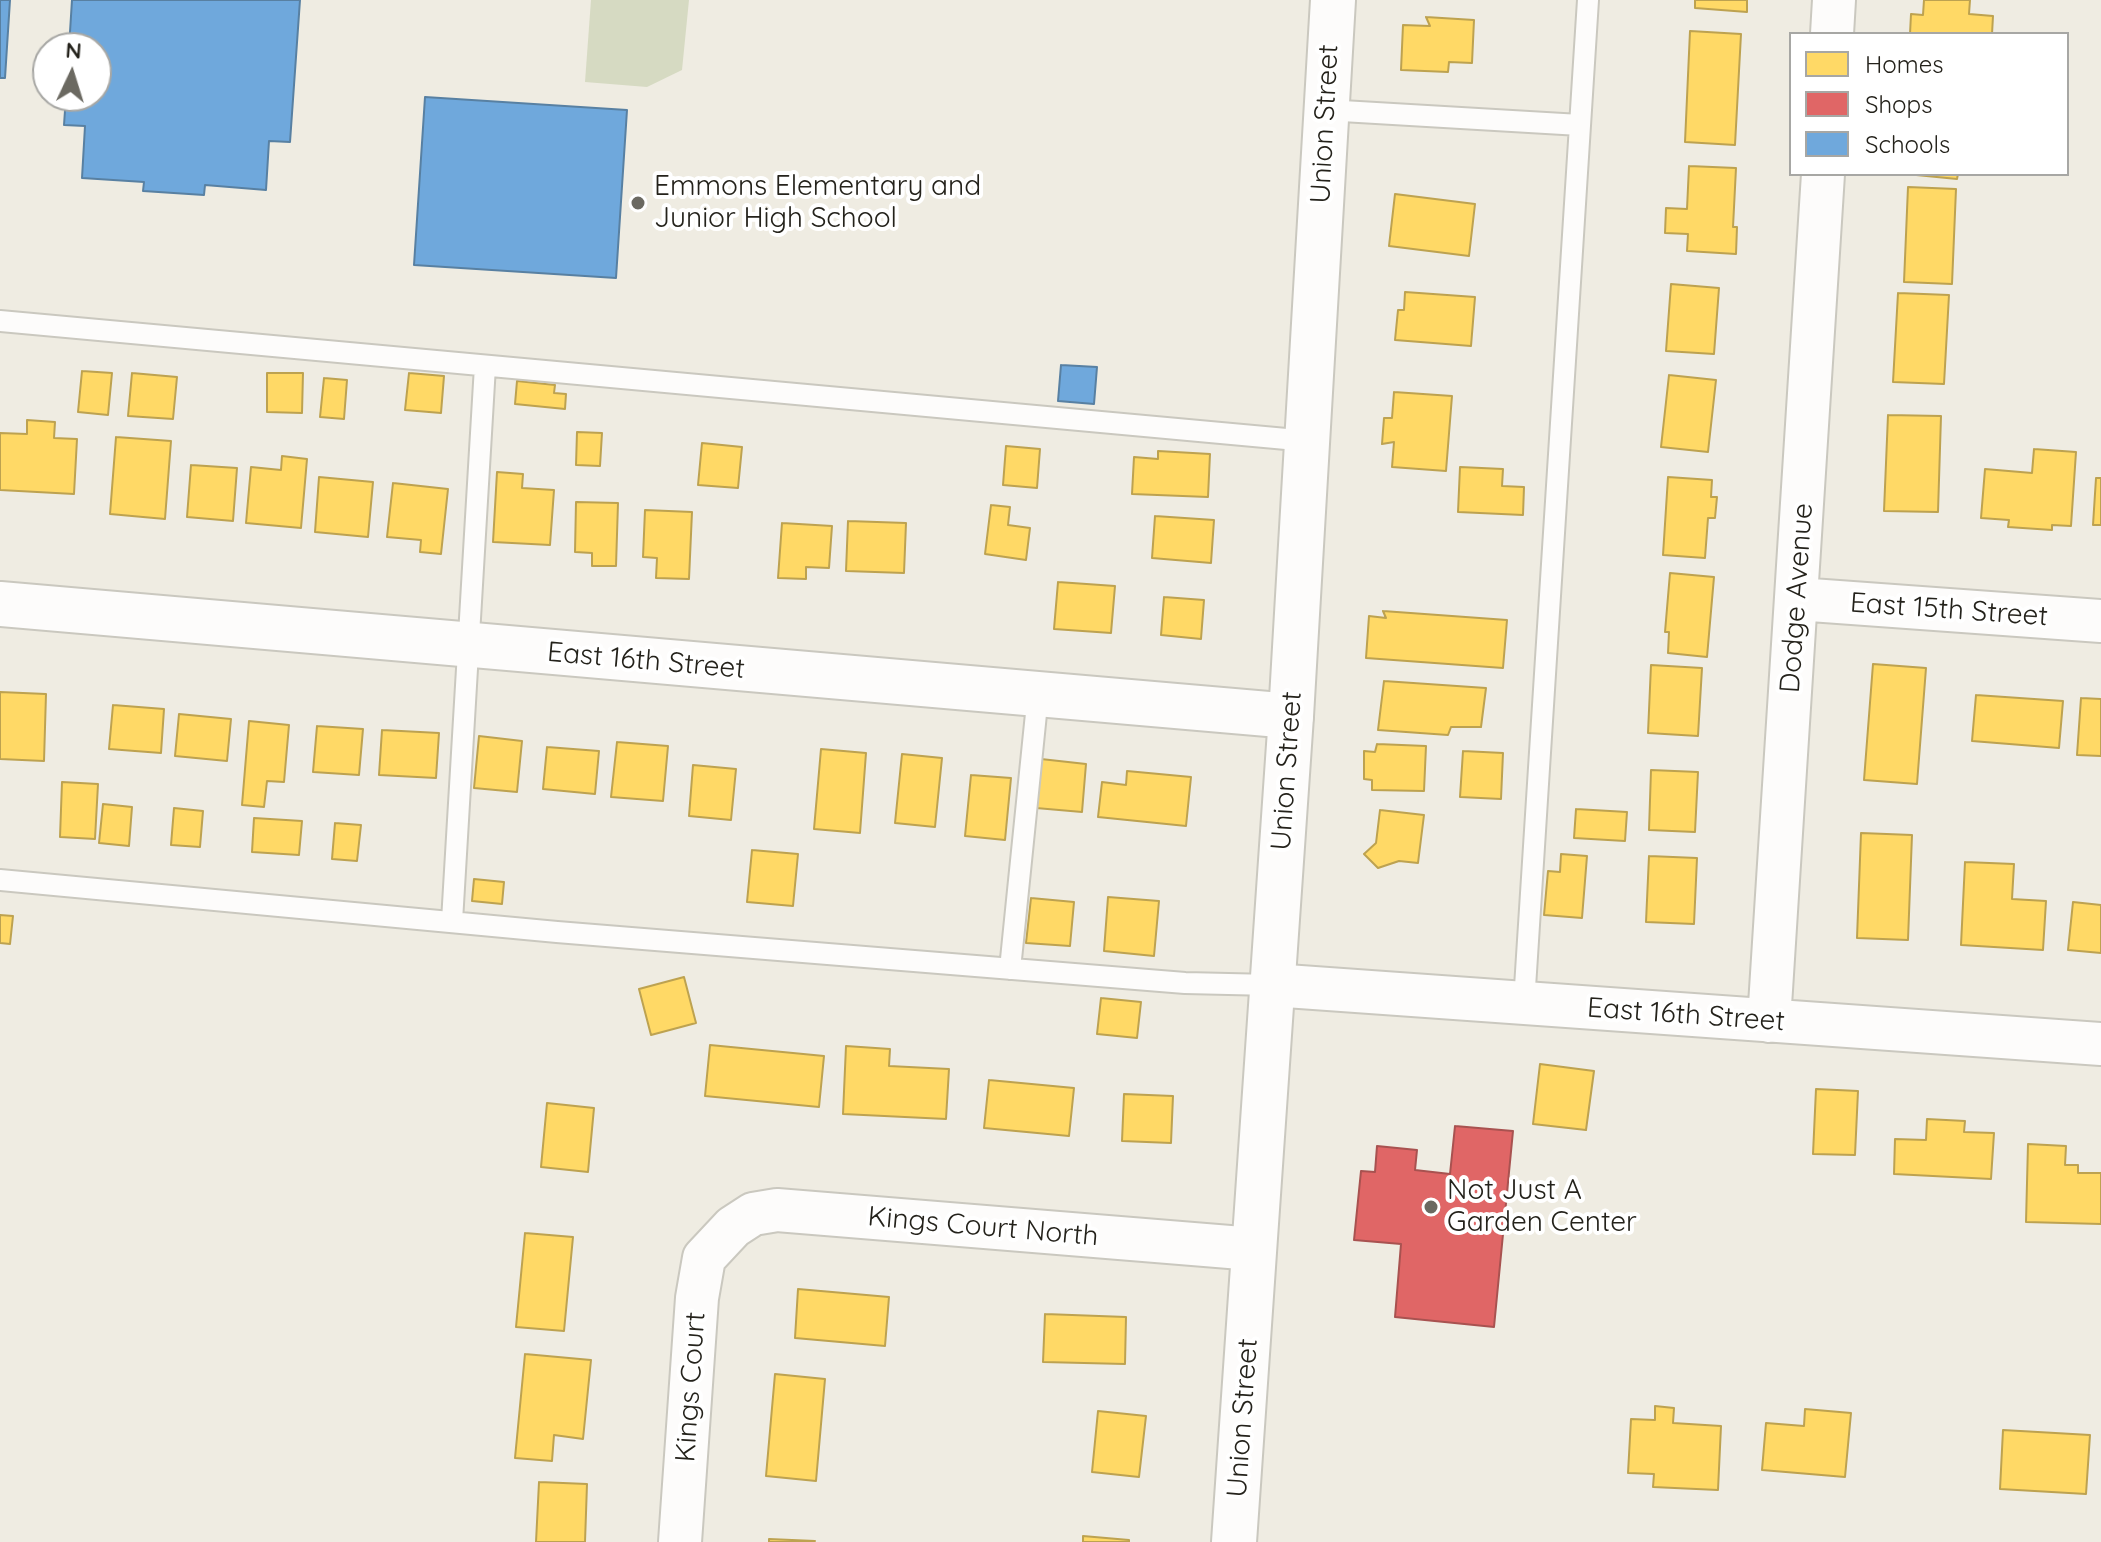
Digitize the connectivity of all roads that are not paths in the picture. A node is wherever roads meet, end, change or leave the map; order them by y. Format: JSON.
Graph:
{"nodes":[{"id":1,"x":1333,"y":0,"type":"edge"},
{"id":2,"x":1588,"y":0,"type":"edge"},
{"id":3,"x":1834,"y":0,"type":"edge"},
{"id":4,"x":1832,"y":32,"type":"edge"},
{"id":5,"x":1325,"y":110,"type":"junction"},
{"id":6,"x":1580,"y":125,"type":"junction"},
{"id":7,"x":1823,"y":176,"type":"edge"},
{"id":8,"x":0,"y":321,"type":"edge"},
{"id":9,"x":485,"y":366,"type":"junction"},
{"id":10,"x":1308,"y":441,"type":"junction"},
{"id":11,"x":1797,"y":599,"type":"junction"},
{"id":12,"x":0,"y":604,"type":"edge"},
{"id":13,"x":2101,"y":621,"type":"edge"},
{"id":14,"x":468,"y":645,"type":"junction"},
{"id":15,"x":1038,"y":694,"type":"junction"},
{"id":16,"x":1291,"y":716,"type":"junction"},
{"id":17,"x":0,"y":880,"type":"edge"},
{"id":18,"x":452,"y":921,"type":"junction"},
{"id":19,"x":1010,"y":969,"type":"junction"},
{"id":20,"x":1272,"y":985,"type":"junction"},
{"id":21,"x":1524,"y":1003,"type":"junction"},
{"id":22,"x":1769,"y":1021,"type":"junction"},
{"id":23,"x":2101,"y":1044,"type":"edge"},
{"id":24,"x":723,"y":1239,"type":"joint"},
{"id":25,"x":1254,"y":1249,"type":"junction"},
{"id":26,"x":680,"y":1542,"type":"edge"},
{"id":27,"x":1234,"y":1542,"type":"edge"}],
"edges":[{"from":1,"to":5,"type":"main road","name":"Union Street"},
{"from":2,"to":6,"type":"lane"},
{"from":3,"to":4,"type":"street"},
{"from":5,"to":6,"type":"lane"},
{"from":5,"to":10,"type":"main road","name":"Union Street"},
{"from":6,"to":21,"type":"lane"},
{"from":7,"to":11,"type":"street","name":"Dodge Avenue"},
{"from":8,"to":9,"type":"lane"},
{"from":9,"to":10,"type":"lane"},
{"from":9,"to":14,"type":"lane"},
{"from":10,"to":16,"type":"main road","name":"Union Street"},
{"from":11,"to":13,"type":"street","name":"East 15th Street"},
{"from":11,"to":22,"type":"street","name":"Dodge Avenue"},
{"from":12,"to":14,"type":"main road","name":"East 16th Street"},
{"from":14,"to":15,"type":"main road","name":"East 16th Street"},
{"from":14,"to":18,"type":"lane"},
{"from":15,"to":16,"type":"main road","name":"East 16th Street"},
{"from":15,"to":19,"type":"lane"},
{"from":16,"to":20,"type":"main road","name":"Union Street"},
{"from":17,"to":18,"type":"lane"},
{"from":18,"to":19,"type":"lane"},
{"from":19,"to":20,"type":"lane"},
{"from":20,"to":21,"type":"street","name":"East 16th Street"},
{"from":20,"to":25,"type":"main road","name":"Union Street"},
{"from":21,"to":22,"type":"street","name":"East 16th Street"},
{"from":22,"to":23,"type":"street","name":"East 16th Street"},
{"from":24,"to":25,"type":"street","name":"Kings Court North"},
{"from":24,"to":26,"type":"street","name":"Kings Court"},
{"from":25,"to":27,"type":"main road","name":"Union Street"}]}
